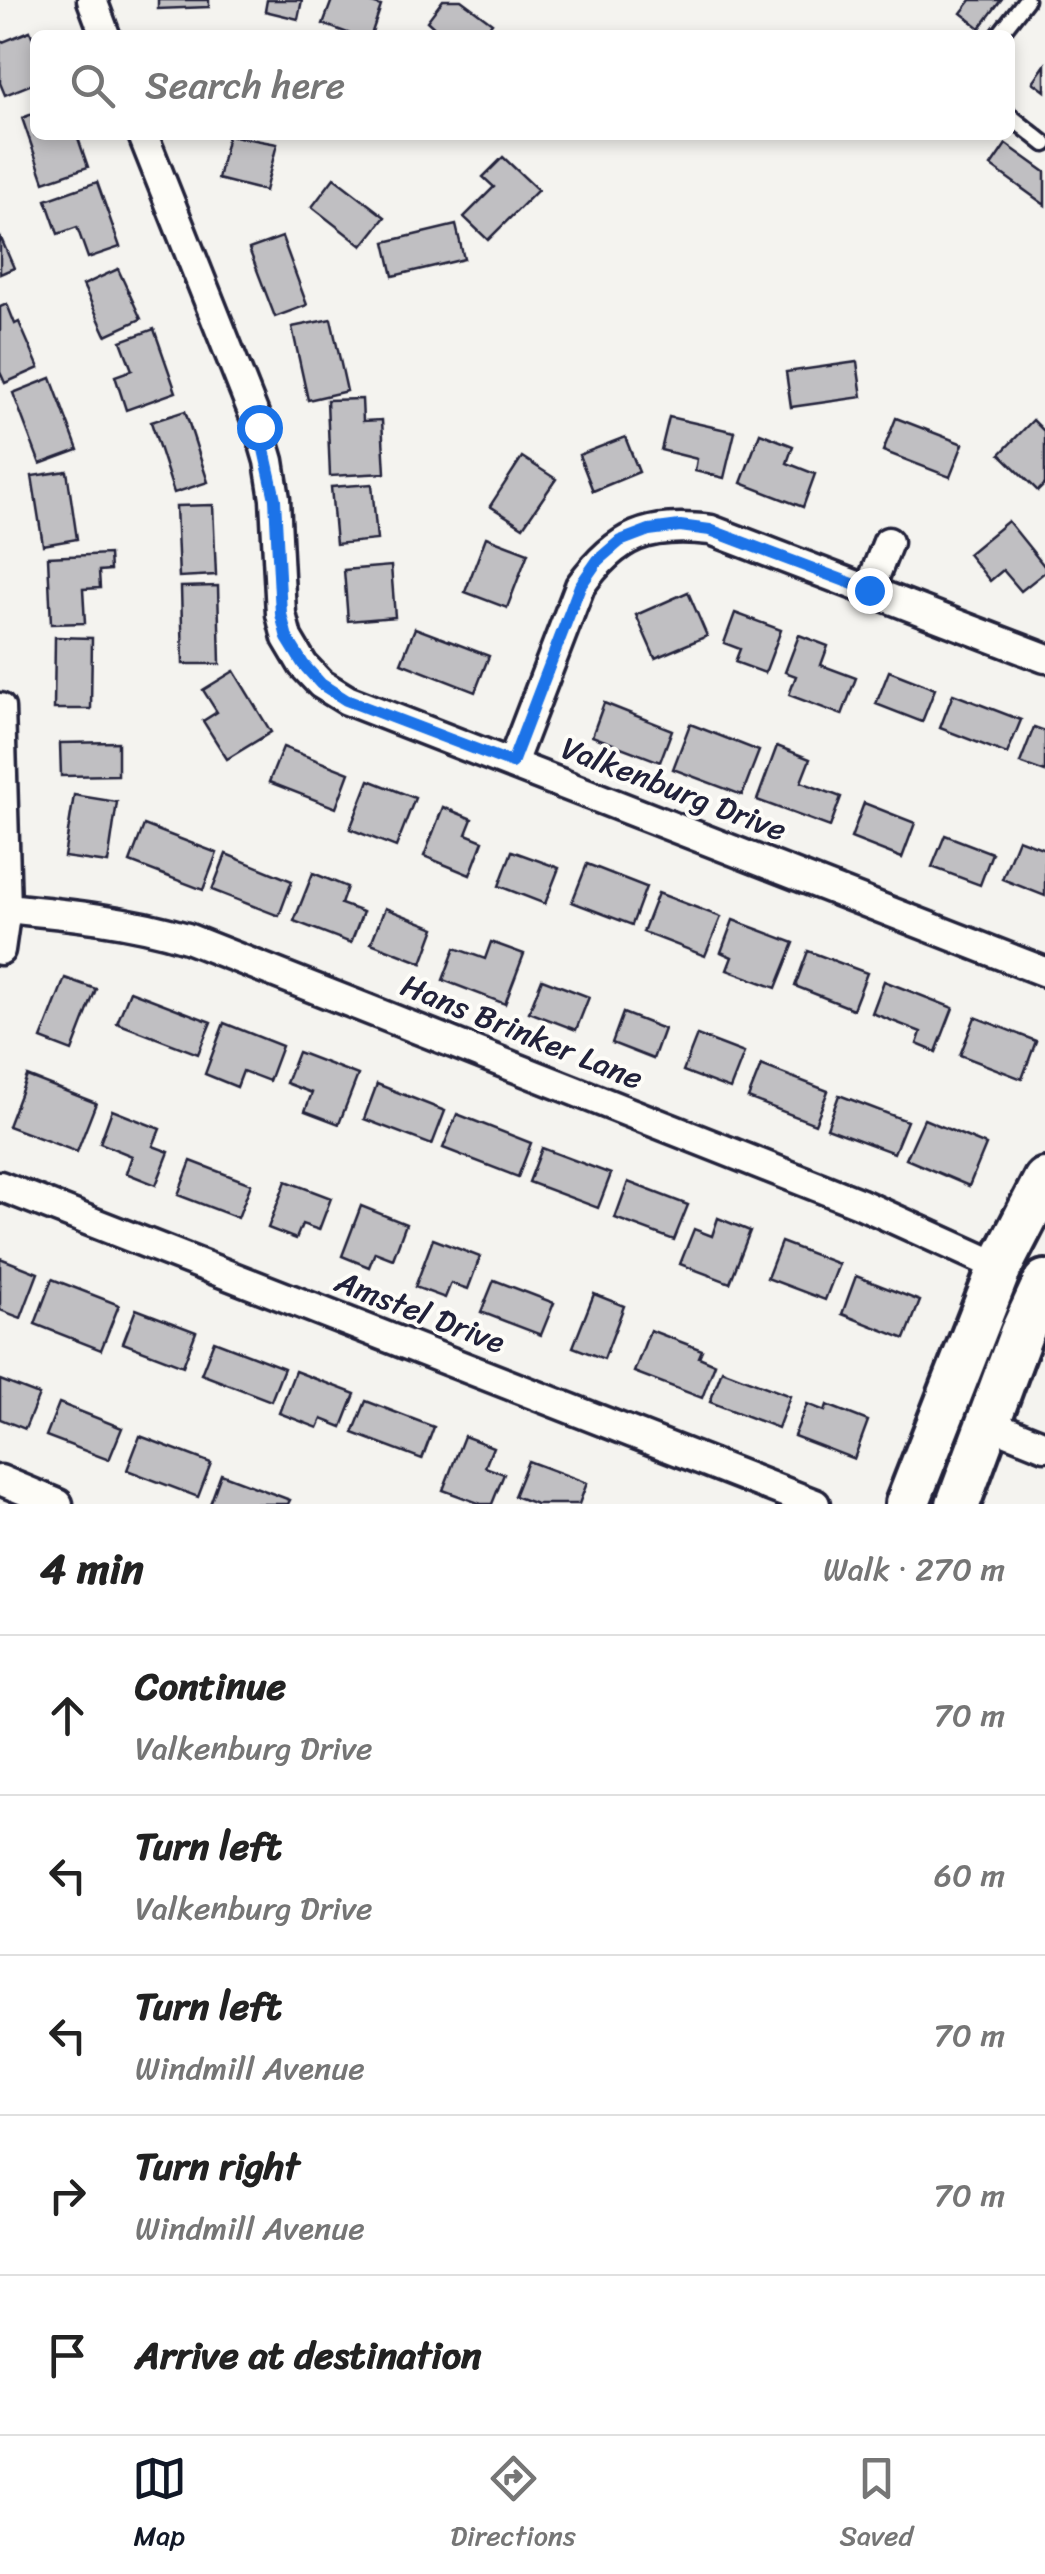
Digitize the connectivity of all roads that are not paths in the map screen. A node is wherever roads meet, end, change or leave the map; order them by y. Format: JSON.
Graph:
{"nodes":[{"id":1,"x":92,"y":0,"type":"edge"},
{"id":2,"x":1026,"y":0,"type":"edge"},
{"id":3,"x":103,"y":30,"type":"edge"},
{"id":4,"x":1003,"y":30,"type":"edge"},
{"id":5,"x":1015,"y":120,"type":"edge"},
{"id":6,"x":145,"y":140,"type":"edge"},
{"id":7,"x":1045,"y":144,"type":"edge"},
{"id":8,"x":888,"y":542,"type":"dead end"},
{"id":9,"x":869,"y":590,"type":"junction"},
{"id":10,"x":1045,"y":658,"type":"edge"},
{"id":11,"x":0,"y":708,"type":"edge"},
{"id":12,"x":512,"y":763,"type":"junction"},
{"id":13,"x":6,"y":908,"type":"junction"},
{"id":14,"x":0,"y":950,"type":"edge"},
{"id":15,"x":1045,"y":972,"type":"edge"},
{"id":16,"x":1045,"y":1180,"type":"edge"},
{"id":17,"x":0,"y":1186,"type":"edge"},
{"id":18,"x":1000,"y":1267,"type":"junction"},
{"id":19,"x":1045,"y":1282,"type":"edge"},
{"id":20,"x":990,"y":1424,"type":"junction"},
{"id":21,"x":1045,"y":1446,"type":"edge"},
{"id":22,"x":0,"y":1480,"type":"edge"},
{"id":23,"x":58,"y":1504,"type":"edge"},
{"id":24,"x":815,"y":1504,"type":"edge"},
{"id":25,"x":907,"y":1504,"type":"edge"},
{"id":26,"x":958,"y":1504,"type":"edge"}],
"edges":[{"from":1,"to":3,"type":"street"},
{"from":2,"to":4,"type":"lane"},
{"from":5,"to":7,"type":"lane"},
{"from":6,"to":12,"type":"street","name":"Valkenburg Drive"},
{"from":8,"to":9,"type":"street"},
{"from":9,"to":10,"type":"street"},
{"from":9,"to":12,"type":"street"},
{"from":11,"to":13,"type":"street"},
{"from":12,"to":15,"type":"street","name":"Valkenburg Drive"},
{"from":13,"to":14,"type":"street"},
{"from":13,"to":18,"type":"street","name":"Hans Brinker Lane"},
{"from":16,"to":18,"type":"main road"},
{"from":17,"to":24,"type":"street","name":"Amstel Drive"},
{"from":18,"to":25,"type":"main road"},
{"from":19,"to":20,"type":"main road"},
{"from":20,"to":21,"type":"street"},
{"from":20,"to":26,"type":"main road"},
{"from":22,"to":23,"type":"street"}]}
